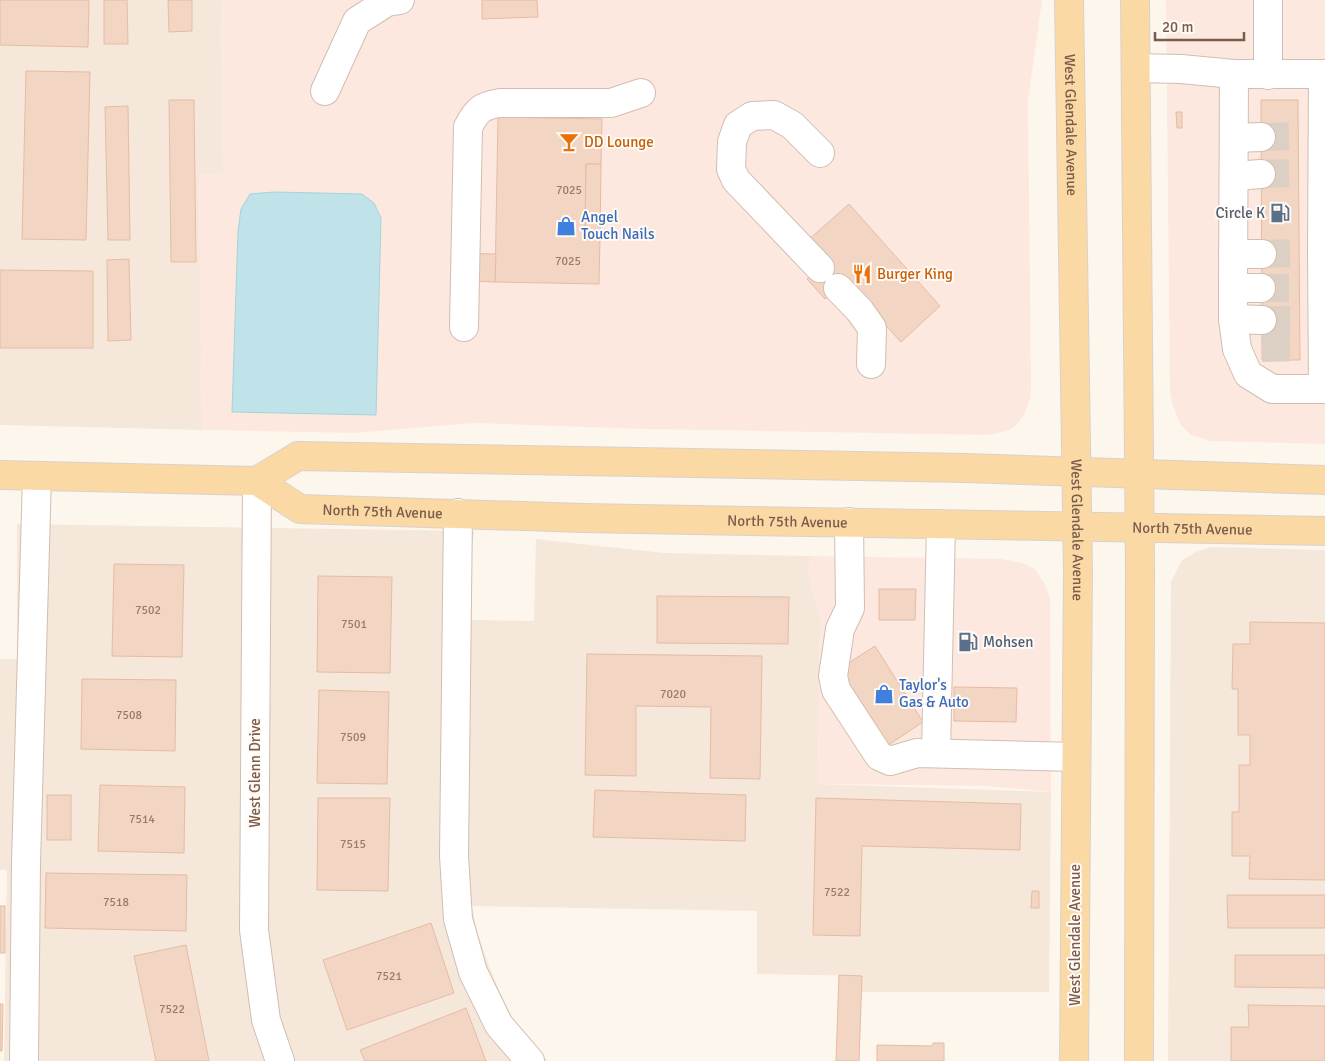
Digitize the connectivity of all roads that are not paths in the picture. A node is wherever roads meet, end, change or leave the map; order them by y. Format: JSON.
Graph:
{"nodes":[{"id":1,"x":400,"y":0,"type":"edge"},
{"id":2,"x":1069,"y":0,"type":"edge"},
{"id":3,"x":1135,"y":0,"type":"edge"},
{"id":4,"x":1268,"y":0,"type":"edge"},
{"id":5,"x":1136,"y":68,"type":"junction"},
{"id":6,"x":1234,"y":74,"type":"junction"},
{"id":7,"x":1268,"y":74,"type":"junction"},
{"id":8,"x":1324,"y":74,"type":"edge"},
{"id":9,"x":325,"y":90,"type":"dead end"},
{"id":10,"x":641,"y":93,"type":"dead end"},
{"id":11,"x":820,"y":153,"type":"dead end"},
{"id":12,"x":1261,"y":174,"type":"tunnel mouth"},
{"id":13,"x":1234,"y":176,"type":"junction"},
{"id":14,"x":1233,"y":254,"type":"junction"},
{"id":15,"x":1262,"y":254,"type":"tunnel mouth"},
{"id":16,"x":820,"y":268,"type":"dead end"},
{"id":17,"x":838,"y":288,"type":"dead end"},
{"id":18,"x":1232,"y":288,"type":"junction"},
{"id":19,"x":1262,"y":288,"type":"tunnel mouth"},
{"id":20,"x":1233,"y":319,"type":"junction"},
{"id":21,"x":1262,"y":320,"type":"tunnel mouth"},
{"id":22,"x":464,"y":327,"type":"dead end"},
{"id":23,"x":871,"y":364,"type":"dead end"},
{"id":24,"x":1324,"y":389,"type":"edge"},
{"id":25,"x":1076,"y":472,"type":"junction"},
{"id":26,"x":1139,"y":474,"type":"junction"},
{"id":27,"x":0,"y":475,"type":"edge"},
{"id":28,"x":37,"y":476,"type":"junction"},
{"id":29,"x":1325,"y":480,"type":"edge"},
{"id":30,"x":257,"y":482,"type":"junction"},
{"id":31,"x":458,"y":513,"type":"junction"},
{"id":32,"x":849,"y":522,"type":"junction"},
{"id":33,"x":941,"y":524,"type":"junction"},
{"id":34,"x":1077,"y":527,"type":"junction"},
{"id":35,"x":1140,"y":528,"type":"junction"},
{"id":36,"x":1325,"y":531,"type":"edge"},
{"id":37,"x":936,"y":753,"type":"junction"},
{"id":38,"x":1076,"y":756,"type":"junction"},
{"id":39,"x":24,"y":1061,"type":"edge"},
{"id":40,"x":280,"y":1061,"type":"edge"},
{"id":41,"x":530,"y":1061,"type":"edge"},
{"id":42,"x":1074,"y":1061,"type":"edge"},
{"id":43,"x":1139,"y":1061,"type":"edge"}],
"edges":[{"from":1,"to":9,"type":"street"},
{"from":2,"to":25,"type":"main road","name":"West Glendale Avenue"},
{"from":3,"to":5,"type":"main road"},
{"from":4,"to":7,"type":"street"},
{"from":5,"to":6,"type":"street"},
{"from":5,"to":26,"type":"main road"},
{"from":6,"to":7,"type":"street"},
{"from":6,"to":13,"type":"street"},
{"from":7,"to":8,"type":"street"},
{"from":8,"to":24,"type":"street"},
{"from":10,"to":22,"type":"street"},
{"from":11,"to":16,"type":"street"},
{"from":12,"to":13,"type":"street"},
{"from":13,"to":14,"type":"street"},
{"from":14,"to":15,"type":"street"},
{"from":14,"to":18,"type":"street"},
{"from":17,"to":23,"type":"street"},
{"from":18,"to":19,"type":"street"},
{"from":18,"to":20,"type":"street"},
{"from":20,"to":21,"type":"street"},
{"from":20,"to":24,"type":"street"},
{"from":25,"to":26,"type":"main road"},
{"from":25,"to":30,"type":"main road"},
{"from":25,"to":34,"type":"main road","name":"West Glendale Avenue"},
{"from":26,"to":29,"type":"main road"},
{"from":26,"to":35,"type":"main road"},
{"from":27,"to":28,"type":"main road","name":"North 75th Avenue"},
{"from":28,"to":30,"type":"main road","name":"North 75th Avenue"},
{"from":28,"to":39,"type":"street"},
{"from":30,"to":31,"type":"main road","name":"North 75th Avenue"},
{"from":30,"to":40,"type":"street","name":"West Glenn Drive"},
{"from":31,"to":32,"type":"main road","name":"North 75th Avenue"},
{"from":31,"to":41,"type":"street"},
{"from":32,"to":33,"type":"main road","name":"North 75th Avenue"},
{"from":32,"to":37,"type":"street"},
{"from":33,"to":34,"type":"main road","name":"North 75th Avenue"},
{"from":33,"to":37,"type":"street"},
{"from":34,"to":35,"type":"main road","name":"North 75th Avenue"},
{"from":34,"to":38,"type":"main road","name":"West Glendale Avenue"},
{"from":35,"to":36,"type":"main road","name":"North 75th Avenue"},
{"from":35,"to":43,"type":"main road"},
{"from":37,"to":38,"type":"street"},
{"from":38,"to":42,"type":"main road","name":"West Glendale Avenue"}]}
